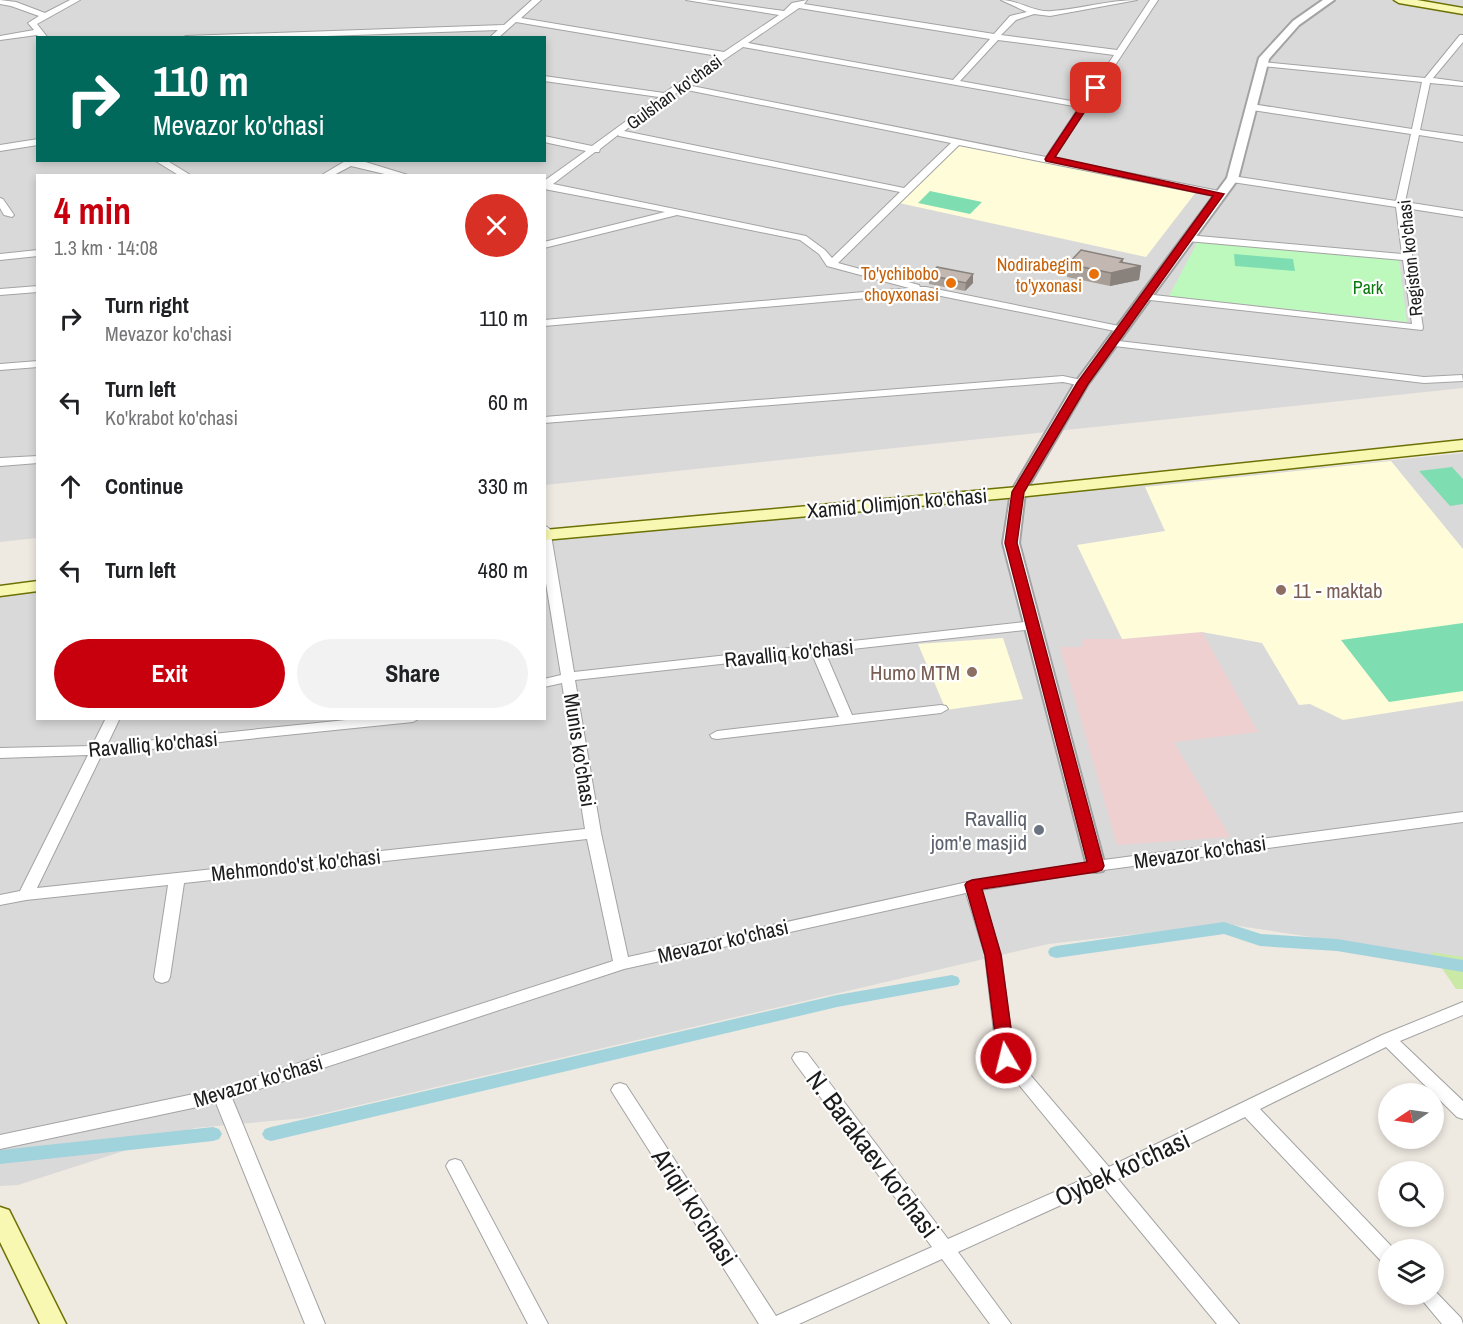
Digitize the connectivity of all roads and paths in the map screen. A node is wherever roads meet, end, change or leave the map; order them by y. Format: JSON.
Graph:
{"nodes":[{"id":1,"x":77,"y":0,"type":"edge"},
{"id":2,"x":537,"y":0,"type":"edge"},
{"id":3,"x":690,"y":0,"type":"edge"},
{"id":4,"x":805,"y":0,"type":"edge"},
{"id":5,"x":1005,"y":0,"type":"edge"},
{"id":6,"x":1133,"y":0,"type":"edge"},
{"id":7,"x":1154,"y":0,"type":"edge"},
{"id":8,"x":1329,"y":0,"type":"edge"},
{"id":9,"x":1399,"y":0,"type":"edge"},
{"id":10,"x":0,"y":2,"type":"edge"},
{"id":11,"x":795,"y":5,"type":"junction"},
{"id":12,"x":1463,"y":11,"type":"edge"},
{"id":13,"x":1034,"y":12,"type":"junction"},
{"id":14,"x":783,"y":13,"type":"junction"},
{"id":15,"x":45,"y":16,"type":"junction"},
{"id":16,"x":514,"y":20,"type":"junction"},
{"id":17,"x":505,"y":27,"type":"junction"},
{"id":18,"x":42,"y":35,"type":"edge"},
{"id":19,"x":244,"y":36,"type":"edge"},
{"id":20,"x":495,"y":36,"type":"edge"},
{"id":21,"x":995,"y":37,"type":"junction"},
{"id":22,"x":1463,"y":37,"type":"edge"},
{"id":23,"x":0,"y":38,"type":"edge"},
{"id":24,"x":741,"y":44,"type":"junction"},
{"id":25,"x":1118,"y":53,"type":"junction"},
{"id":26,"x":725,"y":55,"type":"junction"},
{"id":27,"x":1262,"y":64,"type":"junction"},
{"id":28,"x":546,"y":78,"type":"edge"},
{"id":29,"x":1427,"y":80,"type":"junction"},
{"id":30,"x":954,"y":82,"type":"junction"},
{"id":31,"x":1463,"y":84,"type":"edge"},
{"id":32,"x":680,"y":86,"type":"junction"},
{"id":33,"x":666,"y":96,"type":"junction"},
{"id":34,"x":1085,"y":106,"type":"junction"},
{"id":35,"x":1252,"y":107,"type":"junction"},
{"id":36,"x":1416,"y":132,"type":"junction"},
{"id":37,"x":619,"y":133,"type":"junction"},
{"id":38,"x":546,"y":139,"type":"edge"},
{"id":39,"x":1463,"y":139,"type":"edge"},
{"id":40,"x":958,"y":141,"type":"junction"},
{"id":41,"x":36,"y":142,"type":"edge"},
{"id":42,"x":0,"y":148,"type":"edge"},
{"id":43,"x":596,"y":150,"type":"junction"},
{"id":44,"x":1049,"y":159,"type":"junction"},
{"id":45,"x":162,"y":162,"type":"edge"},
{"id":46,"x":354,"y":162,"type":"edge"},
{"id":47,"x":184,"y":174,"type":"edge"},
{"id":48,"x":328,"y":174,"type":"edge"},
{"id":49,"x":399,"y":174,"type":"edge"},
{"id":50,"x":1232,"y":179,"type":"junction"},
{"id":51,"x":546,"y":186,"type":"edge"},
{"id":52,"x":906,"y":191,"type":"junction"},
{"id":53,"x":1219,"y":194,"type":"junction"},
{"id":54,"x":0,"y":201,"type":"edge"},
{"id":55,"x":1400,"y":203,"type":"junction"},
{"id":56,"x":678,"y":212,"type":"junction"},
{"id":57,"x":9,"y":214,"type":"dead end"},
{"id":58,"x":1463,"y":214,"type":"edge"},
{"id":59,"x":1187,"y":238,"type":"junction"},
{"id":60,"x":546,"y":245,"type":"edge"},
{"id":61,"x":36,"y":253,"type":"edge"},
{"id":62,"x":0,"y":257,"type":"edge"},
{"id":63,"x":1408,"y":257,"type":"junction"},
{"id":64,"x":831,"y":264,"type":"junction"},
{"id":65,"x":36,"y":289,"type":"edge"},
{"id":66,"x":926,"y":290,"type":"junction"},
{"id":67,"x":0,"y":292,"type":"edge"},
{"id":68,"x":1145,"y":297,"type":"junction"},
{"id":69,"x":546,"y":323,"type":"edge"},
{"id":70,"x":1120,"y":329,"type":"junction"},
{"id":71,"x":1110,"y":344,"type":"junction"},
{"id":72,"x":36,"y":364,"type":"edge"},
{"id":73,"x":0,"y":367,"type":"edge"},
{"id":74,"x":1462,"y":378,"type":"edge"},
{"id":75,"x":1083,"y":383,"type":"junction"},
{"id":76,"x":546,"y":420,"type":"edge"},
{"id":77,"x":1463,"y":445,"type":"edge"},
{"id":78,"x":36,"y":459,"type":"edge"},
{"id":79,"x":0,"y":462,"type":"edge"},
{"id":80,"x":1018,"y":492,"type":"junction"},
{"id":81,"x":546,"y":533,"type":"edge"},
{"id":82,"x":546,"y":539,"type":"edge"},
{"id":83,"x":36,"y":586,"type":"edge"},
{"id":84,"x":0,"y":591,"type":"edge"},
{"id":85,"x":1033,"y":626,"type":"junction"},
{"id":86,"x":817,"y":649,"type":"junction"},
{"id":87,"x":569,"y":677,"type":"junction"},
{"id":88,"x":546,"y":683,"type":"edge"},
{"id":89,"x":941,"y":709,"type":"dead end"},
{"id":90,"x":112,"y":720,"type":"edge"},
{"id":91,"x":393,"y":720,"type":"edge"},
{"id":92,"x":847,"y":720,"type":"junction"},
{"id":93,"x":717,"y":735,"type":"dead end"},
{"id":94,"x":99,"y":750,"type":"junction"},
{"id":95,"x":0,"y":753,"type":"edge"},
{"id":96,"x":1463,"y":817,"type":"edge"},
{"id":97,"x":593,"y":833,"type":"junction"},
{"id":98,"x":1096,"y":866,"type":"junction"},
{"id":99,"x":177,"y":878,"type":"junction"},
{"id":100,"x":972,"y":885,"type":"junction"},
{"id":101,"x":26,"y":895,"type":"junction"},
{"id":102,"x":0,"y":900,"type":"edge"},
{"id":103,"x":622,"y":964,"type":"junction"},
{"id":104,"x":162,"y":977,"type":"dead end"},
{"id":105,"x":1463,"y":1008,"type":"edge"},
{"id":106,"x":1388,"y":1039,"type":"junction"},
{"id":107,"x":801,"y":1058,"type":"dead end"},
{"id":108,"x":620,"y":1090,"type":"dead end"},
{"id":109,"x":222,"y":1095,"type":"junction"},
{"id":110,"x":1247,"y":1107,"type":"junction"},
{"id":111,"x":1463,"y":1112,"type":"edge"},
{"id":112,"x":0,"y":1142,"type":"edge"},
{"id":113,"x":456,"y":1166,"type":"dead end"},
{"id":114,"x":1106,"y":1177,"type":"junction"},
{"id":115,"x":0,"y":1217,"type":"edge"},
{"id":116,"x":1378,"y":1244,"type":"edge"},
{"id":117,"x":945,"y":1249,"type":"junction"},
{"id":118,"x":1436,"y":1305,"type":"edge"},
{"id":119,"x":53,"y":1324,"type":"edge"},
{"id":120,"x":315,"y":1324,"type":"edge"},
{"id":121,"x":538,"y":1324,"type":"edge"},
{"id":122,"x":770,"y":1324,"type":"edge"},
{"id":123,"x":780,"y":1324,"type":"edge"},
{"id":124,"x":1001,"y":1324,"type":"edge"},
{"id":125,"x":1229,"y":1324,"type":"edge"},
{"id":126,"x":1454,"y":1324,"type":"edge"}],
"edges":[{"from":1,"to":15,"type":"street"},
{"from":2,"to":16,"type":"street"},
{"from":3,"to":14,"type":"street"},
{"from":4,"to":11,"type":"street","name":"Gulshan ko'chasi"},
{"from":5,"to":13,"type":"street"},
{"from":6,"to":13,"type":"street"},
{"from":7,"to":25,"type":"street"},
{"from":8,"to":27,"type":"street"},
{"from":9,"to":12,"type":"main road"},
{"from":10,"to":15,"type":"street"},
{"from":11,"to":14,"type":"street","name":"Gulshan ko'chasi"},
{"from":11,"to":21,"type":"street"},
{"from":13,"to":21,"type":"street"},
{"from":14,"to":24,"type":"street","name":"Gulshan ko'chasi"},
{"from":15,"to":18,"type":"street"},
{"from":16,"to":17,"type":"street"},
{"from":16,"to":26,"type":"street"},
{"from":17,"to":19,"type":"street"},
{"from":17,"to":20,"type":"street"},
{"from":18,"to":23,"type":"street"},
{"from":21,"to":25,"type":"street"},
{"from":21,"to":30,"type":"street"},
{"from":22,"to":29,"type":"street","name":"Registon ko'chasi"},
{"from":24,"to":26,"type":"street","name":"Gulshan ko'chasi"},
{"from":24,"to":30,"type":"street"},
{"from":25,"to":34,"type":"street"},
{"from":26,"to":32,"type":"street","name":"Gulshan ko'chasi"},
{"from":27,"to":29,"type":"street"},
{"from":27,"to":35,"type":"street"},
{"from":28,"to":33,"type":"street"},
{"from":29,"to":31,"type":"street"},
{"from":29,"to":36,"type":"street","name":"Registon ko'chasi"},
{"from":30,"to":34,"type":"street"},
{"from":32,"to":33,"type":"street","name":"Gulshan ko'chasi"},
{"from":32,"to":40,"type":"street"},
{"from":33,"to":37,"type":"street","name":"Gulshan ko'chasi"},
{"from":34,"to":44,"type":"street"},
{"from":35,"to":36,"type":"street"},
{"from":35,"to":50,"type":"street"},
{"from":36,"to":39,"type":"street"},
{"from":36,"to":55,"type":"street","name":"Registon ko'chasi"},
{"from":37,"to":43,"type":"street","name":"Gulshan ko'chasi"},
{"from":37,"to":52,"type":"street"},
{"from":38,"to":43,"type":"street"},
{"from":40,"to":44,"type":"street"},
{"from":40,"to":52,"type":"street"},
{"from":41,"to":42,"type":"street"},
{"from":43,"to":51,"type":"street","name":"Gulshan ko'chasi"},
{"from":44,"to":53,"type":"street"},
{"from":45,"to":47,"type":"street"},
{"from":46,"to":48,"type":"street"},
{"from":46,"to":49,"type":"street"},
{"from":50,"to":53,"type":"street"},
{"from":50,"to":55,"type":"street"},
{"from":51,"to":56,"type":"street"},
{"from":52,"to":64,"type":"street"},
{"from":53,"to":59,"type":"street"},
{"from":54,"to":57,"type":"street"},
{"from":55,"to":58,"type":"street"},
{"from":55,"to":63,"type":"street","name":"Registon ko'chasi"},
{"from":56,"to":60,"type":"street"},
{"from":56,"to":64,"type":"street"},
{"from":59,"to":63,"type":"street"},
{"from":59,"to":68,"type":"street"},
{"from":61,"to":62,"type":"street"},
{"from":63,"to":68,"type":"street","name":"Registon ko'chasi"},
{"from":64,"to":66,"type":"street"},
{"from":65,"to":67,"type":"street"},
{"from":66,"to":69,"type":"street"},
{"from":66,"to":70,"type":"street"},
{"from":68,"to":70,"type":"street"},
{"from":70,"to":71,"type":"street"},
{"from":71,"to":74,"type":"street"},
{"from":71,"to":75,"type":"street"},
{"from":72,"to":73,"type":"street"},
{"from":75,"to":76,"type":"street"},
{"from":75,"to":80,"type":"street"},
{"from":77,"to":80,"type":"main road","name":"Xamid Olimjon ko'chasi"},
{"from":78,"to":79,"type":"street"},
{"from":80,"to":81,"type":"main road","name":"Xamid Olimjon ko'chasi"},
{"from":80,"to":85,"type":"street"},
{"from":82,"to":87,"type":"street","name":"Munis ko'chasi"},
{"from":83,"to":84,"type":"main road"},
{"from":85,"to":86,"type":"street","name":"Ravalliq ko'chasi"},
{"from":85,"to":98,"type":"street"},
{"from":86,"to":87,"type":"street","name":"Ravalliq ko'chasi"},
{"from":86,"to":92,"type":"street"},
{"from":87,"to":88,"type":"street","name":"Ravalliq ko'chasi"},
{"from":87,"to":97,"type":"street","name":"Munis ko'chasi"},
{"from":89,"to":92,"type":"street"},
{"from":90,"to":94,"type":"street"},
{"from":91,"to":94,"type":"street","name":"Ravalliq ko'chasi"},
{"from":92,"to":93,"type":"street"},
{"from":94,"to":95,"type":"street","name":"Ravalliq ko'chasi"},
{"from":94,"to":101,"type":"street"},
{"from":96,"to":98,"type":"street","name":"Mevazor ko'chasi"},
{"from":97,"to":99,"type":"street","name":"Mehmondo'st ko'chasi"},
{"from":97,"to":103,"type":"street","name":"Munis ko'chasi"},
{"from":98,"to":100,"type":"street","name":"Mevazor ko'chasi"},
{"from":99,"to":101,"type":"street","name":"Mehmondo'st ko'chasi"},
{"from":99,"to":104,"type":"street"},
{"from":100,"to":103,"type":"street","name":"Mevazor ko'chasi"},
{"from":100,"to":114,"type":"street"},
{"from":101,"to":102,"type":"street","name":"Mehmondo'st ko'chasi"},
{"from":103,"to":109,"type":"street","name":"Mevazor ko'chasi"},
{"from":105,"to":106,"type":"street","name":"Oybek ko'chasi"},
{"from":106,"to":110,"type":"street","name":"Oybek ko'chasi"},
{"from":106,"to":111,"type":"street"},
{"from":107,"to":117,"type":"street","name":"N. Barakaev ko'chasi"},
{"from":108,"to":122,"type":"street","name":"Ariqli ko'chasi"},
{"from":109,"to":112,"type":"street","name":"Mevazor ko'chasi"},
{"from":109,"to":120,"type":"street"},
{"from":110,"to":114,"type":"street","name":"Oybek ko'chasi"},
{"from":110,"to":116,"type":"street"},
{"from":113,"to":121,"type":"street"},
{"from":114,"to":117,"type":"street","name":"Oybek ko'chasi"},
{"from":114,"to":125,"type":"street"},
{"from":115,"to":119,"type":"main road"},
{"from":117,"to":123,"type":"street","name":"Oybek ko'chasi"},
{"from":117,"to":124,"type":"street","name":"N. Barakaev ko'chasi"},
{"from":118,"to":126,"type":"street"}]}
